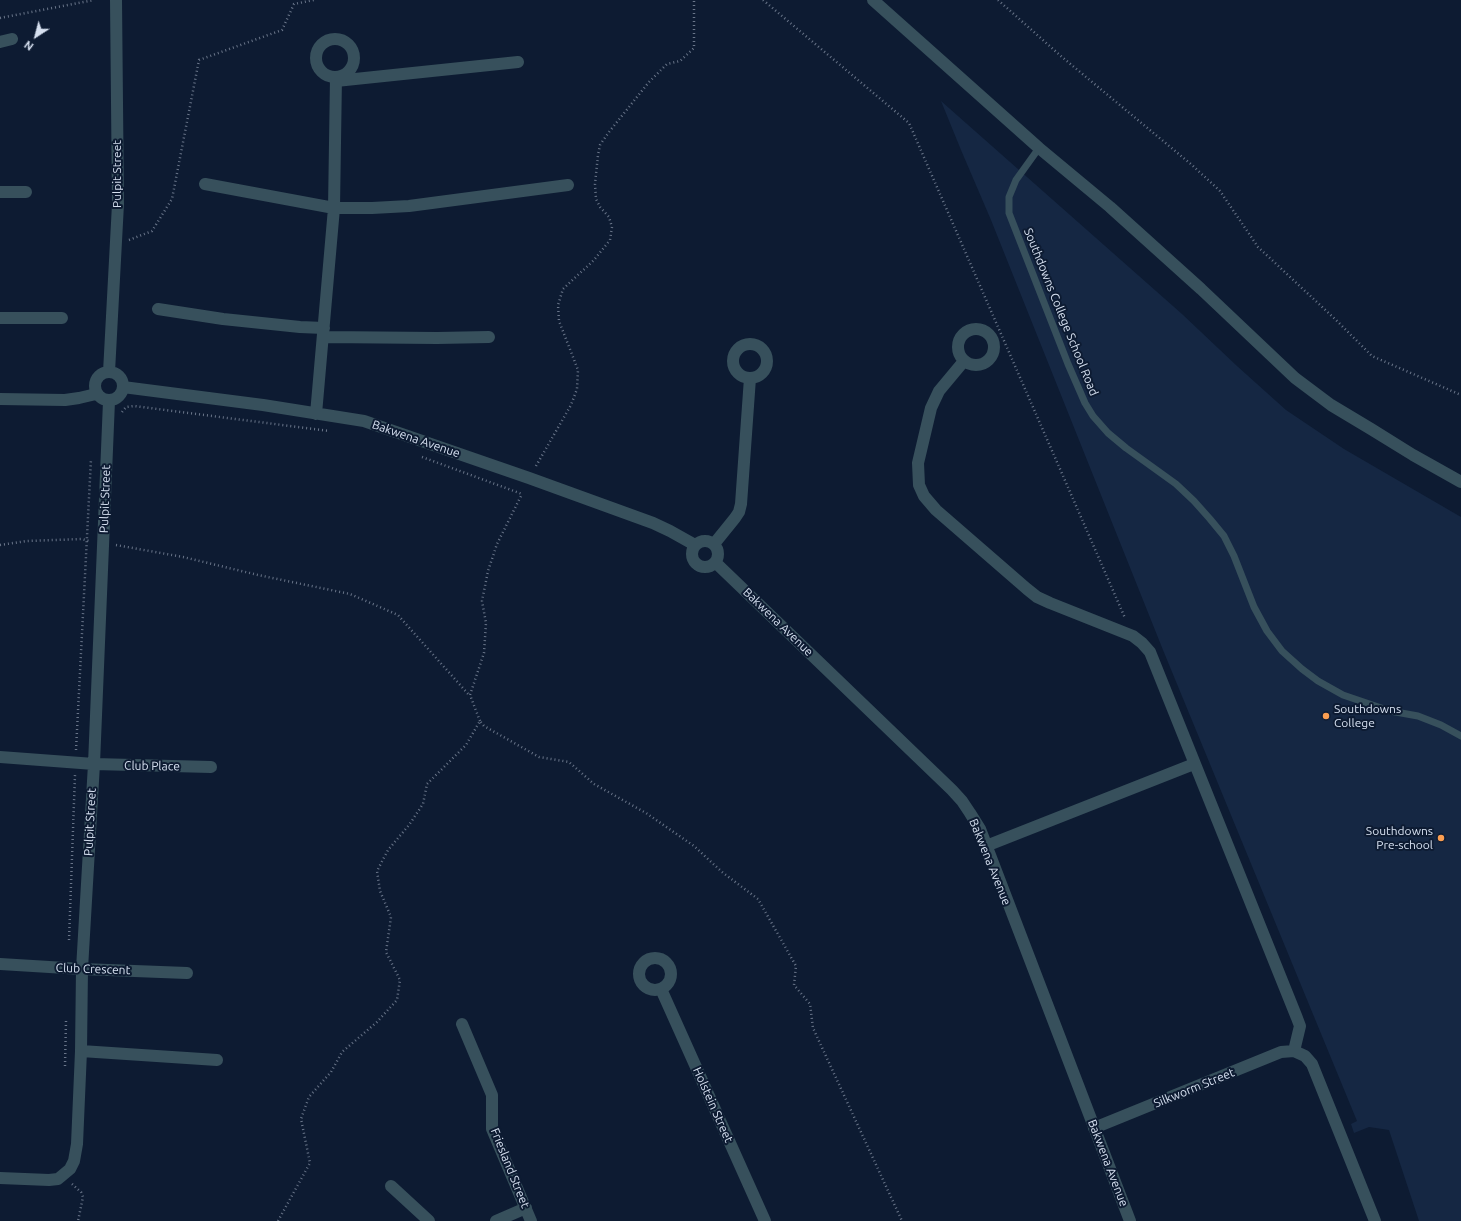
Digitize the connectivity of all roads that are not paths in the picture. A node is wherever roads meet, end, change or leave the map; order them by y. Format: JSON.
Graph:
{"nodes":[{"id":1,"x":116,"y":0,"type":"edge"},
{"id":2,"x":873,"y":0,"type":"edge"},
{"id":3,"x":12,"y":39,"type":"dead end"},
{"id":4,"x":0,"y":42,"type":"edge"},
{"id":5,"x":518,"y":62,"type":"dead end"},
{"id":6,"x":1039,"y":148,"type":"junction"},
{"id":7,"x":205,"y":184,"type":"dead end"},
{"id":8,"x":568,"y":185,"type":"dead end"},
{"id":9,"x":0,"y":192,"type":"edge"},
{"id":10,"x":26,"y":192,"type":"dead end"},
{"id":11,"x":334,"y":208,"type":"junction"},
{"id":12,"x":158,"y":309,"type":"dead end"},
{"id":13,"x":0,"y":318,"type":"edge"},
{"id":14,"x":62,"y":318,"type":"dead end"},
{"id":15,"x":323,"y":333,"type":"junction"},
{"id":16,"x":490,"y":336,"type":"dead end"},
{"id":17,"x":964,"y":361,"type":"dead end"},
{"id":18,"x":109,"y":372,"type":"junction"},
{"id":19,"x":750,"y":378,"type":"dead end"},
{"id":20,"x":123,"y":387,"type":"junction"},
{"id":21,"x":96,"y":394,"type":"junction"},
{"id":22,"x":0,"y":399,"type":"edge"},
{"id":23,"x":109,"y":401,"type":"junction"},
{"id":24,"x":316,"y":414,"type":"junction"},
{"id":25,"x":1461,"y":482,"type":"edge"},
{"id":26,"x":714,"y":544,"type":"junction"},
{"id":27,"x":695,"y":545,"type":"junction"},
{"id":28,"x":716,"y":563,"type":"junction"},
{"id":29,"x":1461,"y":736,"type":"edge"},
{"id":30,"x":0,"y":757,"type":"edge"},
{"id":31,"x":94,"y":764,"type":"junction"},
{"id":32,"x":1194,"y":764,"type":"junction"},
{"id":33,"x":211,"y":767,"type":"dead end"},
{"id":34,"x":986,"y":846,"type":"junction"},
{"id":35,"x":0,"y":964,"type":"edge"},
{"id":36,"x":82,"y":969,"type":"junction"},
{"id":37,"x":187,"y":973,"type":"dead end"},
{"id":38,"x":661,"y":989,"type":"dead end"},
{"id":39,"x":462,"y":1024,"type":"dead end"},
{"id":40,"x":82,"y":1051,"type":"junction"},
{"id":41,"x":1294,"y":1051,"type":"junction"},
{"id":42,"x":217,"y":1060,"type":"dead end"},
{"id":43,"x":1094,"y":1128,"type":"junction"},
{"id":44,"x":0,"y":1178,"type":"edge"},
{"id":45,"x":391,"y":1186,"type":"dead end"},
{"id":46,"x":526,"y":1208,"type":"junction"},
{"id":47,"x":429,"y":1221,"type":"edge"},
{"id":48,"x":496,"y":1221,"type":"edge"},
{"id":49,"x":531,"y":1221,"type":"edge"},
{"id":50,"x":765,"y":1221,"type":"edge"},
{"id":51,"x":1130,"y":1221,"type":"edge"},
{"id":52,"x":1375,"y":1221,"type":"edge"}],
"edges":[{"from":1,"to":18,"type":"street","name":"Pulpit Street"},
{"from":2,"to":6,"type":"street"},
{"from":3,"to":4,"type":"street"},
{"from":5,"to":11,"type":"street"},
{"from":6,"to":25,"type":"street"},
{"from":6,"to":29,"type":"lane","name":"Southdowns College School Road"},
{"from":7,"to":11,"type":"street"},
{"from":8,"to":11,"type":"street"},
{"from":9,"to":10,"type":"street"},
{"from":11,"to":15,"type":"street"},
{"from":12,"to":15,"type":"street"},
{"from":13,"to":14,"type":"street"},
{"from":15,"to":16,"type":"street"},
{"from":15,"to":24,"type":"street"},
{"from":17,"to":32,"type":"street"},
{"from":18,"to":20,"type":"street"},
{"from":18,"to":21,"type":"street"},
{"from":19,"to":26,"type":"street"},
{"from":20,"to":23,"type":"street"},
{"from":20,"to":24,"type":"street","name":"Bakwena Avenue"},
{"from":21,"to":22,"type":"street"},
{"from":21,"to":23,"type":"street"},
{"from":23,"to":31,"type":"street","name":"Pulpit Street"},
{"from":24,"to":27,"type":"street","name":"Bakwena Avenue"},
{"from":26,"to":27,"type":"street"},
{"from":26,"to":28,"type":"street"},
{"from":27,"to":28,"type":"street"},
{"from":28,"to":34,"type":"street","name":"Bakwena Avenue"},
{"from":30,"to":31,"type":"street"},
{"from":31,"to":33,"type":"street","name":"Club Place"},
{"from":31,"to":36,"type":"street","name":"Pulpit Street"},
{"from":32,"to":34,"type":"street"},
{"from":32,"to":41,"type":"street"},
{"from":34,"to":43,"type":"street","name":"Bakwena Avenue"},
{"from":35,"to":36,"type":"street","name":"Club Crescent"},
{"from":36,"to":37,"type":"street","name":"Club Crescent"},
{"from":36,"to":40,"type":"street","name":"Pulpit Street"},
{"from":38,"to":50,"type":"street","name":"Holstein Street"},
{"from":39,"to":46,"type":"street","name":"Friesland Street"},
{"from":40,"to":42,"type":"street"},
{"from":40,"to":44,"type":"street","name":"Pulpit Street"},
{"from":41,"to":43,"type":"street","name":"Silkworm Street"},
{"from":41,"to":52,"type":"street"},
{"from":43,"to":51,"type":"street","name":"Bakwena Avenue"},
{"from":45,"to":47,"type":"street"},
{"from":46,"to":48,"type":"street"},
{"from":46,"to":49,"type":"street","name":"Friesland Street"}]}
